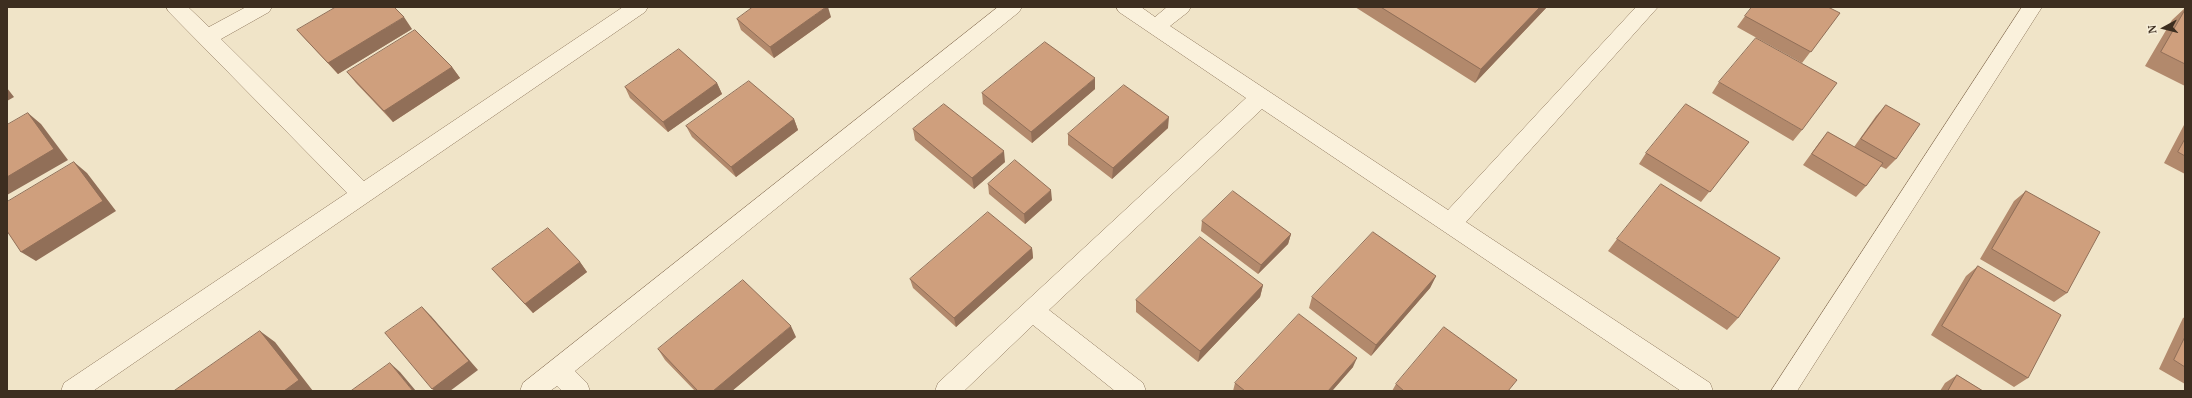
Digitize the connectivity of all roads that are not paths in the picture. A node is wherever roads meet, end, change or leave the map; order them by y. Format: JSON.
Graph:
{"nodes":[{"id":1,"x":176,"y":7,"type":"edge"},
{"id":2,"x":262,"y":7,"type":"edge"},
{"id":3,"x":638,"y":7,"type":"edge"},
{"id":4,"x":1012,"y":7,"type":"edge"},
{"id":5,"x":1126,"y":7,"type":"edge"},
{"id":6,"x":1181,"y":7,"type":"edge"},
{"id":7,"x":1648,"y":7,"type":"edge"},
{"id":8,"x":2032,"y":7,"type":"edge"},
{"id":9,"x":1156,"y":27,"type":"junction"},
{"id":10,"x":207,"y":38,"type":"junction"},
{"id":11,"x":1261,"y":97,"type":"junction"},
{"id":12,"x":363,"y":194,"type":"junction"},
{"id":13,"x":1450,"y":224,"type":"junction"},
{"id":14,"x":1032,"y":311,"type":"junction"},
{"id":15,"x":558,"y":370,"type":"junction"},
{"id":16,"x":73,"y":391,"type":"edge"},
{"id":17,"x":532,"y":391,"type":"edge"},
{"id":18,"x":578,"y":391,"type":"edge"},
{"id":19,"x":947,"y":391,"type":"edge"},
{"id":20,"x":1134,"y":391,"type":"edge"},
{"id":21,"x":1701,"y":391,"type":"edge"},
{"id":22,"x":1784,"y":391,"type":"edge"}],
"edges":[{"from":1,"to":10,"type":"street"},
{"from":2,"to":10,"type":"street"},
{"from":3,"to":12,"type":"street"},
{"from":4,"to":15,"type":"street"},
{"from":5,"to":9,"type":"street"},
{"from":6,"to":9,"type":"street"},
{"from":7,"to":13,"type":"street"},
{"from":8,"to":22,"type":"street"},
{"from":9,"to":11,"type":"street"},
{"from":10,"to":12,"type":"street"},
{"from":11,"to":13,"type":"street"},
{"from":11,"to":14,"type":"street"},
{"from":12,"to":16,"type":"street"},
{"from":13,"to":21,"type":"street"},
{"from":14,"to":19,"type":"street"},
{"from":14,"to":20,"type":"street"},
{"from":15,"to":17,"type":"street"},
{"from":15,"to":18,"type":"street"}]}
